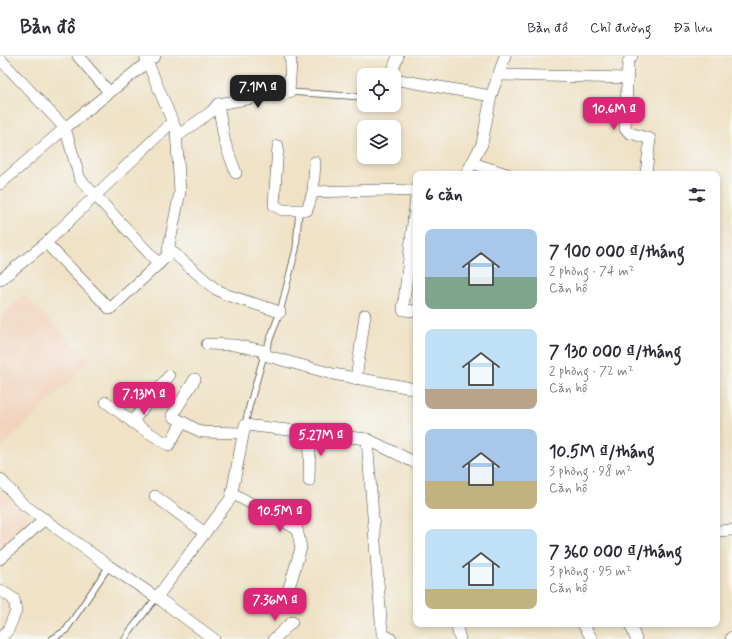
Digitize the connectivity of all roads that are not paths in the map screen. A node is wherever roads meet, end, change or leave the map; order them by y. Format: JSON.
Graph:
{"nodes":[{"id":1,"x":78,"y":56,"type":"edge"},
{"id":2,"x":290,"y":56,"type":"edge"},
{"id":3,"x":398,"y":56,"type":"edge"},
{"id":4,"x":505,"y":56,"type":"edge"},
{"id":5,"x":632,"y":56,"type":"edge"},
{"id":6,"x":149,"y":58,"type":"edge"},
{"id":7,"x":0,"y":59,"type":"edge"},
{"id":8,"x":394,"y":68,"type":"edge"},
{"id":9,"x":499,"y":74,"type":"junction"},
{"id":10,"x":628,"y":78,"type":"junction"},
{"id":11,"x":401,"y":80,"type":"edge"},
{"id":12,"x":109,"y":92,"type":"junction"},
{"id":13,"x":289,"y":92,"type":"junction"},
{"id":14,"x":491,"y":96,"type":"junction"},
{"id":15,"x":357,"y":97,"type":"edge"},
{"id":16,"x":218,"y":104,"type":"junction"},
{"id":17,"x":172,"y":122,"type":"junction"},
{"id":18,"x":65,"y":128,"type":"junction"},
{"id":19,"x":176,"y":137,"type":"junction"},
{"id":20,"x":278,"y":146,"type":"dead end"},
{"id":21,"x":315,"y":162,"type":"dead end"},
{"id":22,"x":472,"y":163,"type":"junction"},
{"id":23,"x":468,"y":171,"type":"edge"},
{"id":24,"x":497,"y":171,"type":"edge"},
{"id":25,"x":646,"y":171,"type":"edge"},
{"id":26,"x":236,"y":173,"type":"dead end"},
{"id":27,"x":0,"y":184,"type":"edge"},
{"id":28,"x":313,"y":192,"type":"junction"},
{"id":29,"x":413,"y":192,"type":"edge"},
{"id":30,"x":95,"y":196,"type":"junction"},
{"id":31,"x":298,"y":210,"type":"junction"},
{"id":32,"x":413,"y":223,"type":"edge"},
{"id":33,"x":46,"y":243,"type":"junction"},
{"id":34,"x":168,"y":248,"type":"junction"},
{"id":35,"x":159,"y":264,"type":"junction"},
{"id":36,"x":0,"y":280,"type":"edge"},
{"id":37,"x":413,"y":311,"type":"edge"},
{"id":38,"x":280,"y":312,"type":"junction"},
{"id":39,"x":365,"y":315,"type":"dead end"},
{"id":40,"x":207,"y":344,"type":"dead end"},
{"id":41,"x":265,"y":353,"type":"junction"},
{"id":42,"x":169,"y":376,"type":"dead end"},
{"id":43,"x":195,"y":379,"type":"dead end"},
{"id":44,"x":356,"y":379,"type":"junction"},
{"id":45,"x":413,"y":389,"type":"edge"},
{"id":46,"x":106,"y":402,"type":"dead end"},
{"id":47,"x":132,"y":422,"type":"junction"},
{"id":48,"x":182,"y":422,"type":"junction"},
{"id":49,"x":244,"y":429,"type":"junction"},
{"id":50,"x":310,"y":432,"type":"junction"},
{"id":51,"x":367,"y":439,"type":"junction"},
{"id":52,"x":413,"y":463,"type":"edge"},
{"id":53,"x":0,"y":479,"type":"edge"},
{"id":54,"x":309,"y":481,"type":"dead end"},
{"id":55,"x":232,"y":493,"type":"junction"},
{"id":56,"x":155,"y":496,"type":"dead end"},
{"id":57,"x":45,"y":519,"type":"junction"},
{"id":58,"x":720,"y":530,"type":"edge"},
{"id":59,"x":732,"y":530,"type":"edge"},
{"id":60,"x":205,"y":533,"type":"junction"},
{"id":61,"x":0,"y":559,"type":"edge"},
{"id":62,"x":109,"y":566,"type":"junction"},
{"id":63,"x":0,"y":590,"type":"edge"},
{"id":64,"x":288,"y":591,"type":"dead end"},
{"id":65,"x":157,"y":597,"type":"junction"},
{"id":66,"x":292,"y":622,"type":"dead end"},
{"id":67,"x":457,"y":627,"type":"edge"},
{"id":68,"x":585,"y":627,"type":"edge"},
{"id":69,"x":631,"y":627,"type":"edge"},
{"id":70,"x":0,"y":639,"type":"edge"},
{"id":71,"x":52,"y":639,"type":"edge"},
{"id":72,"x":125,"y":639,"type":"edge"},
{"id":73,"x":214,"y":639,"type":"edge"},
{"id":74,"x":274,"y":639,"type":"edge"},
{"id":75,"x":391,"y":639,"type":"edge"},
{"id":76,"x":460,"y":639,"type":"edge"},
{"id":77,"x":592,"y":639,"type":"edge"},
{"id":78,"x":636,"y":639,"type":"edge"}],
"edges":[{"from":1,"to":12,"type":"street"},
{"from":2,"to":13,"type":"street"},
{"from":3,"to":8,"type":"street"},
{"from":4,"to":9,"type":"street"},
{"from":5,"to":10,"type":"street"},
{"from":6,"to":12,"type":"street"},
{"from":6,"to":17,"type":"street"},
{"from":7,"to":18,"type":"street"},
{"from":9,"to":10,"type":"street"},
{"from":9,"to":14,"type":"street"},
{"from":10,"to":25,"type":"street"},
{"from":11,"to":14,"type":"street"},
{"from":12,"to":18,"type":"street"},
{"from":13,"to":15,"type":"lane"},
{"from":13,"to":16,"type":"street"},
{"from":14,"to":22,"type":"street"},
{"from":16,"to":19,"type":"street"},
{"from":16,"to":26,"type":"street"},
{"from":17,"to":19,"type":"street"},
{"from":17,"to":30,"type":"street"},
{"from":18,"to":27,"type":"street"},
{"from":18,"to":30,"type":"street"},
{"from":19,"to":34,"type":"street"},
{"from":20,"to":31,"type":"street"},
{"from":21,"to":28,"type":"street"},
{"from":22,"to":23,"type":"street"},
{"from":22,"to":24,"type":"street"},
{"from":28,"to":29,"type":"street"},
{"from":28,"to":31,"type":"street"},
{"from":30,"to":33,"type":"street"},
{"from":30,"to":35,"type":"street"},
{"from":31,"to":38,"type":"lane"},
{"from":32,"to":37,"type":"street"},
{"from":33,"to":35,"type":"street"},
{"from":33,"to":36,"type":"street"},
{"from":34,"to":35,"type":"street"},
{"from":34,"to":38,"type":"street"},
{"from":38,"to":41,"type":"lane"},
{"from":39,"to":44,"type":"street"},
{"from":40,"to":41,"type":"street"},
{"from":41,"to":44,"type":"street"},
{"from":41,"to":49,"type":"lane"},
{"from":42,"to":47,"type":"street"},
{"from":43,"to":48,"type":"street"},
{"from":44,"to":45,"type":"street"},
{"from":46,"to":47,"type":"street"},
{"from":47,"to":48,"type":"street"},
{"from":48,"to":49,"type":"street"},
{"from":49,"to":50,"type":"street"},
{"from":49,"to":55,"type":"street"},
{"from":50,"to":51,"type":"street"},
{"from":50,"to":54,"type":"street"},
{"from":51,"to":52,"type":"street"},
{"from":51,"to":75,"type":"street"},
{"from":53,"to":57,"type":"street"},
{"from":55,"to":60,"type":"street"},
{"from":55,"to":64,"type":"street"},
{"from":56,"to":60,"type":"street"},
{"from":57,"to":61,"type":"street"},
{"from":57,"to":62,"type":"street"},
{"from":58,"to":59,"type":"street"},
{"from":60,"to":65,"type":"street"},
{"from":62,"to":65,"type":"street"},
{"from":62,"to":71,"type":"lane"},
{"from":63,"to":70,"type":"street"},
{"from":65,"to":72,"type":"lane"},
{"from":65,"to":73,"type":"street"},
{"from":66,"to":74,"type":"street"},
{"from":67,"to":76,"type":"street"},
{"from":68,"to":77,"type":"street"},
{"from":69,"to":78,"type":"street"}]}
